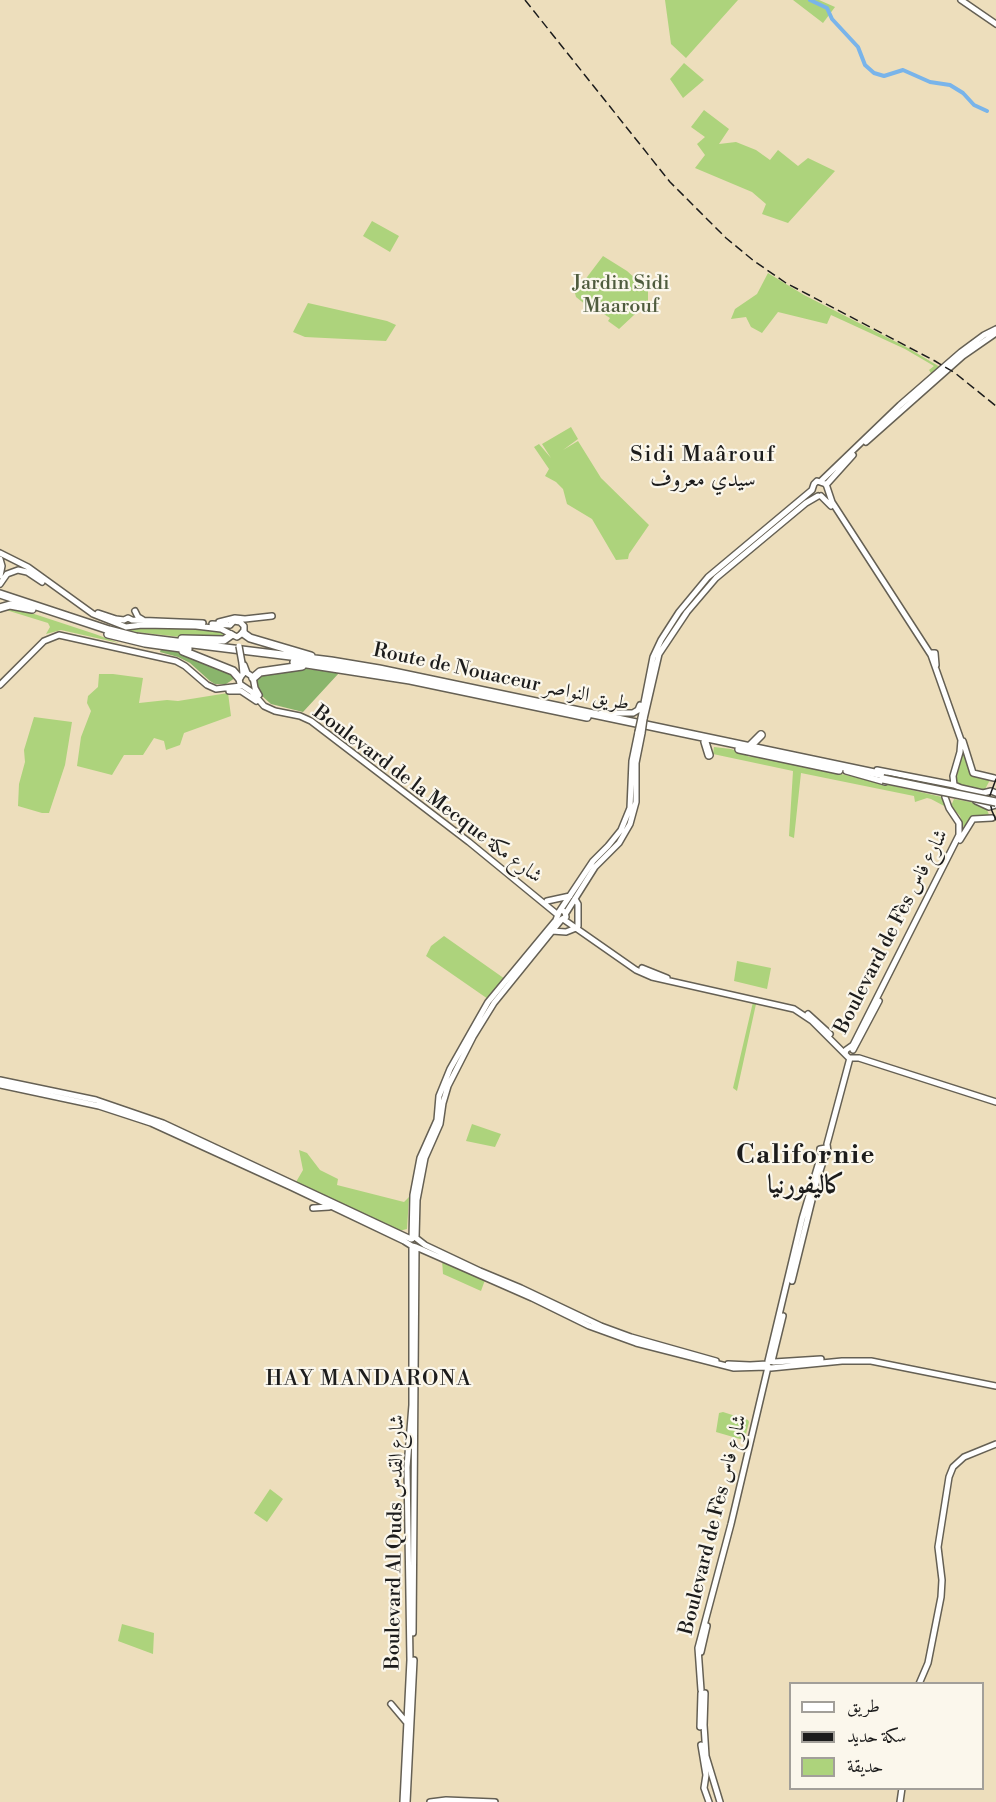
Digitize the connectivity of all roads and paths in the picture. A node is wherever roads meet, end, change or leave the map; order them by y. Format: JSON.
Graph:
{"nodes":[{"id":1,"x":961,"y":0,"type":"edge"},
{"id":2,"x":967,"y":0,"type":"edge"},
{"id":3,"x":996,"y":22,"type":"edge"},
{"id":4,"x":996,"y":331,"type":"edge"},
{"id":5,"x":825,"y":486,"type":"junction"},
{"id":6,"x":812,"y":490,"type":"junction"},
{"id":7,"x":820,"y":496,"type":"junction"},
{"id":8,"x":0,"y":552,"type":"edge"},
{"id":9,"x":0,"y":559,"type":"edge"},
{"id":10,"x":0,"y":576,"type":"edge"},
{"id":11,"x":0,"y":585,"type":"edge"},
{"id":12,"x":0,"y":596,"type":"edge"},
{"id":13,"x":0,"y":608,"type":"edge"},
{"id":14,"x":32,"y":609,"type":"junction"},
{"id":15,"x":135,"y":611,"type":"dead end"},
{"id":16,"x":272,"y":616,"type":"dead end"},
{"id":17,"x":103,"y":620,"type":"junction"},
{"id":18,"x":132,"y":620,"type":"junction"},
{"id":19,"x":148,"y":621,"type":"junction"},
{"id":20,"x":124,"y":623,"type":"junction"},
{"id":21,"x":209,"y":624,"type":"junction"},
{"id":22,"x":131,"y":627,"type":"junction"},
{"id":23,"x":235,"y":633,"type":"junction"},
{"id":24,"x":151,"y":639,"type":"junction"},
{"id":25,"x":170,"y":646,"type":"junction"},
{"id":26,"x":331,"y":661,"type":"junction"},
{"id":27,"x":319,"y":665,"type":"junction"},
{"id":28,"x":246,"y":677,"type":"junction"},
{"id":29,"x":0,"y":683,"type":"edge"},
{"id":30,"x":243,"y":687,"type":"junction"},
{"id":31,"x":468,"y":687,"type":"junction"},
{"id":32,"x":213,"y":688,"type":"junction"},
{"id":33,"x":645,"y":696,"type":"junction"},
{"id":34,"x":264,"y":706,"type":"junction"},
{"id":35,"x":601,"y":713,"type":"junction"},
{"id":36,"x":643,"y":718,"type":"junction"},
{"id":37,"x":633,"y":723,"type":"junction"},
{"id":38,"x":960,"y":735,"type":"junction"},
{"id":39,"x":762,"y":736,"type":"dead end"},
{"id":40,"x":705,"y":742,"type":"junction"},
{"id":41,"x":715,"y":744,"type":"junction"},
{"id":42,"x":754,"y":747,"type":"junction"},
{"id":43,"x":846,"y":769,"type":"junction"},
{"id":44,"x":994,"y":778,"type":"dead end"},
{"id":45,"x":951,"y":785,"type":"junction"},
{"id":46,"x":986,"y":793,"type":"junction"},
{"id":47,"x":996,"y":793,"type":"edge"},
{"id":48,"x":949,"y":797,"type":"junction"},
{"id":49,"x":996,"y":804,"type":"edge"},
{"id":50,"x":985,"y":805,"type":"junction"},
{"id":51,"x":992,"y":819,"type":"dead end"},
{"id":52,"x":960,"y":840,"type":"junction"},
{"id":53,"x":572,"y":897,"type":"junction"},
{"id":54,"x":547,"y":901,"type":"junction"},
{"id":55,"x":562,"y":915,"type":"junction"},
{"id":56,"x":577,"y":927,"type":"junction"},
{"id":57,"x":552,"y":931,"type":"junction"},
{"id":58,"x":850,"y":1054,"type":"junction"},
{"id":59,"x":0,"y":1080,"type":"edge"},
{"id":60,"x":0,"y":1085,"type":"edge"},
{"id":61,"x":996,"y":1100,"type":"edge"},
{"id":62,"x":313,"y":1198,"type":"junction"},
{"id":63,"x":333,"y":1207,"type":"junction"},
{"id":64,"x":412,"y":1222,"type":"junction"},
{"id":65,"x":399,"y":1232,"type":"junction"},
{"id":66,"x":414,"y":1243,"type":"junction"},
{"id":67,"x":427,"y":1251,"type":"junction"},
{"id":68,"x":416,"y":1260,"type":"junction"},
{"id":69,"x":770,"y":1365,"type":"junction"},
{"id":70,"x":996,"y":1385,"type":"edge"},
{"id":71,"x":996,"y":1444,"type":"edge"},
{"id":72,"x":919,"y":1682,"type":"edge"},
{"id":73,"x":703,"y":1691,"type":"junction"},
{"id":74,"x":390,"y":1704,"type":"dead end"},
{"id":75,"x":407,"y":1723,"type":"junction"},
{"id":76,"x":405,"y":1802,"type":"edge"},
{"id":77,"x":430,"y":1802,"type":"edge"},
{"id":78,"x":495,"y":1802,"type":"edge"},
{"id":79,"x":709,"y":1802,"type":"edge"},
{"id":80,"x":720,"y":1802,"type":"edge"}],
"edges":[{"from":1,"to":3,"type":"main road"},
{"from":2,"to":3,"type":"main road"},
{"from":4,"to":5,"type":"main road"},
{"from":5,"to":6,"type":"main road","name":"Boulevard Al Quds شارع القدس"},
{"from":5,"to":7,"type":"main road","name":"Boulevard Al Quds شارع القدس"},
{"from":5,"to":38,"type":"main road"},
{"from":6,"to":7,"type":"main road"},
{"from":6,"to":33,"type":"main road","name":"Boulevard Al Quds شارع القدس"},
{"from":7,"to":36,"type":"main road","name":"Boulevard Al Quds شارع القدس"},
{"from":7,"to":45,"type":"main road"},
{"from":8,"to":17,"type":"main road"},
{"from":8,"to":20,"type":"main road"},
{"from":9,"to":10,"type":"main road"},
{"from":11,"to":17,"type":"main road"},
{"from":12,"to":14,"type":"highway","name":"Route de Nouaceur طريق النواصر"},
{"from":12,"to":24,"type":"highway","name":"Route de Nouaceur طريق النواصر"},
{"from":13,"to":14,"type":"highway"},
{"from":14,"to":25,"type":"highway","name":"Route de Nouaceur طريق النواصر"},
{"from":15,"to":19,"type":"main road"},
{"from":16,"to":21,"type":"main road"},
{"from":17,"to":20,"type":"main road"},
{"from":18,"to":19,"type":"main road"},
{"from":18,"to":20,"type":"main road"},
{"from":18,"to":22,"type":"main road"},
{"from":19,"to":21,"type":"main road"},
{"from":20,"to":22,"type":"main road"},
{"from":21,"to":23,"type":"main road"},
{"from":22,"to":23,"type":"main road"},
{"from":23,"to":24,"type":"highway"},
{"from":23,"to":26,"type":"highway"},
{"from":23,"to":28,"type":"main road","bridge":true},
{"from":24,"to":26,"type":"highway","name":"Route de Nouaceur طريق النواصر"},
{"from":25,"to":27,"type":"highway","name":"Route de Nouaceur طريق النواصر"},
{"from":25,"to":28,"type":"highway"},
{"from":26,"to":31,"type":"highway","name":"Route de Nouaceur طريق النواصر"},
{"from":27,"to":28,"type":"highway"},
{"from":27,"to":40,"type":"highway","name":"Route de Nouaceur طريق النواصر"},
{"from":28,"to":29,"type":"main road"},
{"from":28,"to":30,"type":"main road"},
{"from":28,"to":30,"type":"main road"},
{"from":28,"to":54,"type":"main road","name":"Boulevard de la Mecque شارع مكة"},
{"from":29,"to":32,"type":"main road"},
{"from":30,"to":32,"type":"main road"},
{"from":30,"to":34,"type":"main road","name":"Boulevard de la Mecque شارع مكة"},
{"from":31,"to":35,"type":"highway"},
{"from":31,"to":37,"type":"highway","name":"Route de Nouaceur طريق النواصر"},
{"from":32,"to":34,"type":"main road"},
{"from":33,"to":35,"type":"main road"},
{"from":33,"to":36,"type":"main road","name":"Boulevard Al Quds شارع القدس"},
{"from":34,"to":55,"type":"main road","name":"Boulevard de la Mecque شارع مكة"},
{"from":35,"to":37,"type":"highway"},
{"from":36,"to":53,"type":"main road","name":"Boulevard Al Quds شارع القدس","bridge":true},
{"from":37,"to":42,"type":"highway","name":"Route de Nouaceur طريق النواصر"},
{"from":38,"to":44,"type":"main road"},
{"from":38,"to":45,"type":"main road"},
{"from":39,"to":42,"type":"highway"},
{"from":40,"to":41,"type":"highway","name":"Route de Nouaceur طريق النواصر"},
{"from":40,"to":41,"type":"highway"},
{"from":41,"to":43,"type":"highway","name":"Route de Nouaceur طريق النواصر"},
{"from":42,"to":43,"type":"highway","name":"Route de Nouaceur طريق النواصر"},
{"from":43,"to":45,"type":"main road"},
{"from":43,"to":48,"type":"main road"},
{"from":43,"to":49,"type":"highway","name":"Route de Nouaceur طريق النواصر","bridge":true},
{"from":45,"to":46,"type":"main road"},
{"from":45,"to":48,"type":"main road"},
{"from":45,"to":48,"type":"main road"},
{"from":46,"to":47,"type":"main road"},
{"from":46,"to":50,"type":"main road"},
{"from":48,"to":50,"type":"main road"},
{"from":48,"to":52,"type":"main road","name":"Boulevard de Fès شارع فاس"},
{"from":48,"to":58,"type":"main road","name":"Boulevard de Fès شارع فاس"},
{"from":49,"to":50,"type":"main road"},
{"from":51,"to":52,"type":"main road"},
{"from":52,"to":58,"type":"main road","name":"Boulevard de Fès شارع فاس"},
{"from":53,"to":54,"type":"main road"},
{"from":53,"to":55,"type":"main road","name":"Boulevard Al Quds شارع القدس"},
{"from":53,"to":56,"type":"main road"},
{"from":54,"to":55,"type":"main road","name":"Boulevard de la Mecque شارع مكة"},
{"from":55,"to":56,"type":"main road","name":"Boulevard de la Mecque شارع مكة"},
{"from":55,"to":57,"type":"main road","name":"Boulevard Al Quds شارع القدس"},
{"from":55,"to":64,"type":"main road","name":"Boulevard Al Quds شارع القدس"},
{"from":56,"to":57,"type":"main road"},
{"from":56,"to":58,"type":"main road","name":"Boulevard de la Mecque شارع مكة"},
{"from":57,"to":66,"type":"main road","name":"Boulevard Al Quds شارع القدس"},
{"from":58,"to":61,"type":"main road","name":"Boulevard de la Mecque شارع مكة"},
{"from":58,"to":69,"type":"main road","name":"Boulevard de Fès شارع فاس"},
{"from":59,"to":65,"type":"main road"},
{"from":60,"to":62,"type":"main road"},
{"from":62,"to":63,"type":"main road"},
{"from":62,"to":63,"type":"main road"},
{"from":63,"to":66,"type":"main road"},
{"from":64,"to":65,"type":"main road"},
{"from":64,"to":66,"type":"main road","name":"Boulevard Al Quds شارع القدس"},
{"from":65,"to":66,"type":"main road"},
{"from":66,"to":67,"type":"main road"},
{"from":66,"to":68,"type":"main road","name":"Boulevard Al Quds شارع القدس"},
{"from":66,"to":69,"type":"main road"},
{"from":66,"to":75,"type":"main road","name":"Boulevard Al Quds شارع القدس"},
{"from":67,"to":68,"type":"main road"},
{"from":67,"to":69,"type":"main road"},
{"from":68,"to":76,"type":"main road","name":"Boulevard Al Quds شارع القدس"},
{"from":69,"to":70,"type":"main road"},
{"from":69,"to":73,"type":"main road","name":"Boulevard de Fès شارع فاس"},
{"from":71,"to":72,"type":"main road"},
{"from":73,"to":79,"type":"main road","name":"Boulevard de Fès شارع فاس"},
{"from":73,"to":80,"type":"main road","name":"Boulevard de Fès شارع فاس"},
{"from":74,"to":75,"type":"main road"},
{"from":75,"to":76,"type":"main road","name":"Boulevard Al Quds شارع القدس"},
{"from":77,"to":78,"type":"main road"}]}
